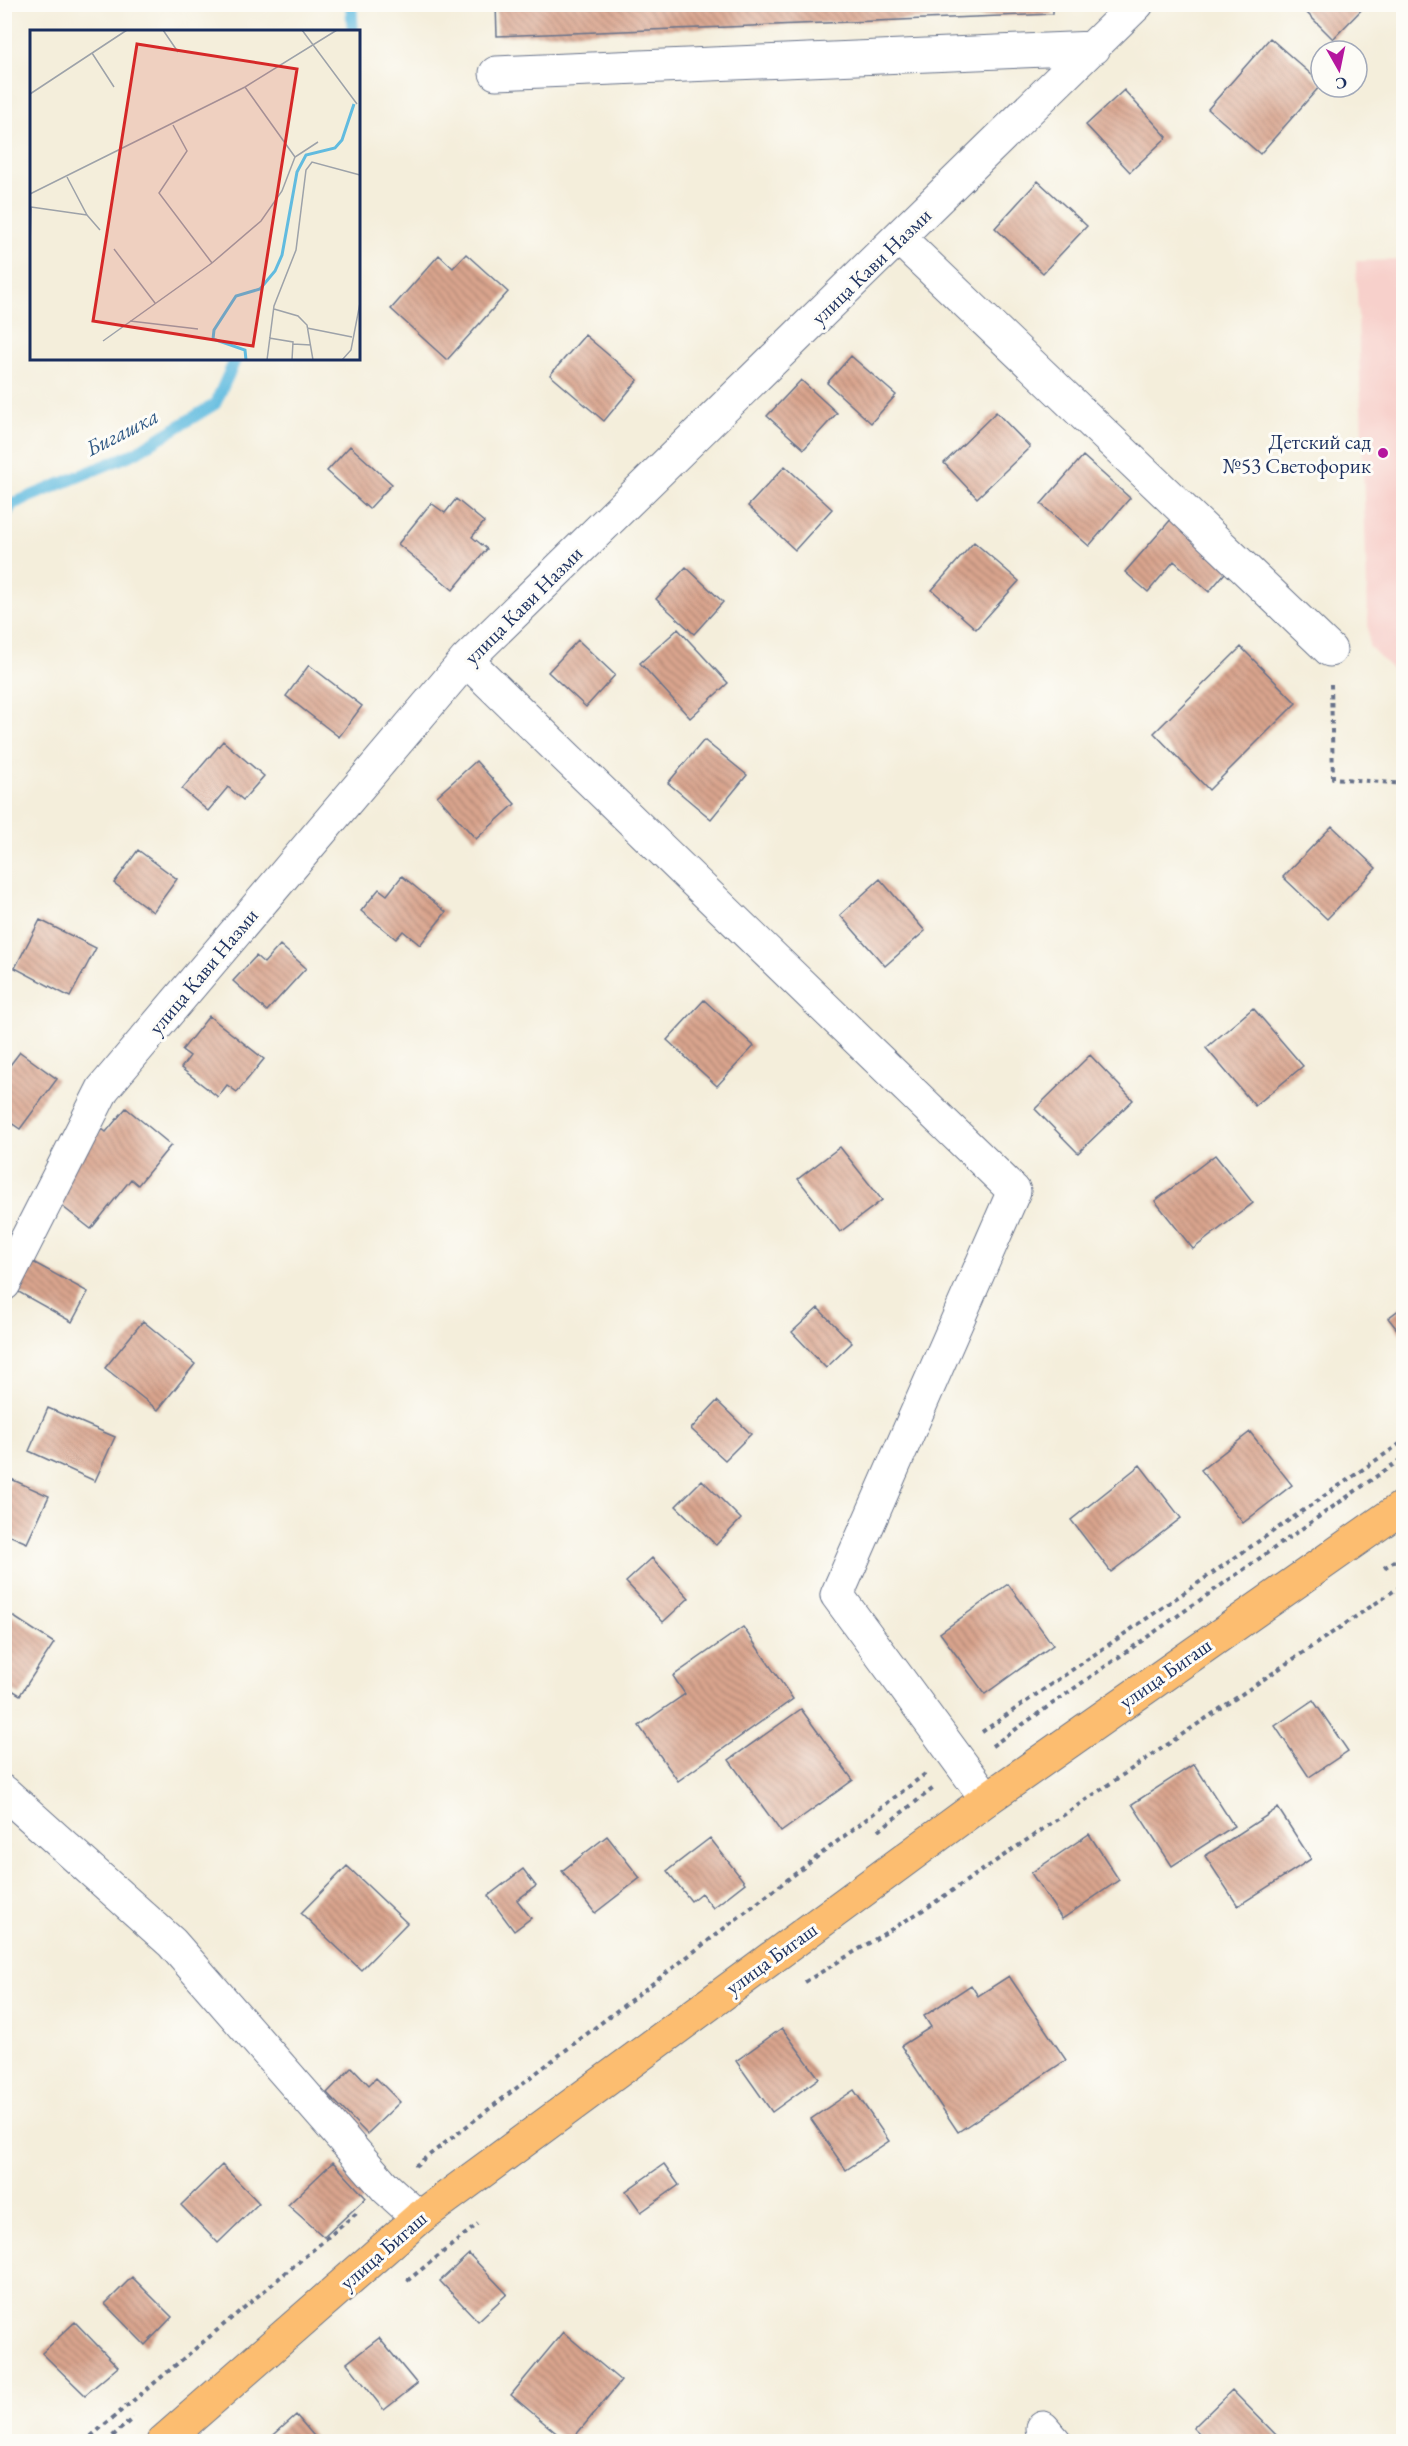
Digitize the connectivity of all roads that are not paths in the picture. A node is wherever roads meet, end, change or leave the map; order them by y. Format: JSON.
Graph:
{"nodes":[{"id":1,"x":1137,"y":4,"type":"edge"},
{"id":2,"x":1094,"y":48,"type":"junction"},
{"id":3,"x":496,"y":73,"type":"dead end"},
{"id":4,"x":899,"y":238,"type":"junction"},
{"id":5,"x":1330,"y":650,"type":"road end"},
{"id":6,"x":466,"y":660,"type":"junction"},
{"id":7,"x":4,"y":1284,"type":"edge"},
{"id":8,"x":1404,"y":1506,"type":"edge"},
{"id":9,"x":4,"y":1792,"type":"edge"},
{"id":10,"x":987,"y":1799,"type":"junction"},
{"id":11,"x":418,"y":2218,"type":"junction"},
{"id":12,"x":163,"y":2442,"type":"edge"}],
"edges":[{"from":1,"to":2,"type":"street","name":"улица Кави Назми"},
{"from":2,"to":3,"type":"street"},
{"from":2,"to":4,"type":"street","name":"улица Кави Назми"},
{"from":4,"to":5,"type":"street"},
{"from":4,"to":6,"type":"street","name":"улица Кави Назми"},
{"from":6,"to":7,"type":"street","name":"улица Кави Назми"},
{"from":6,"to":10,"type":"street"},
{"from":8,"to":10,"type":"main road","name":"улица Бигаш"},
{"from":9,"to":11,"type":"street"},
{"from":10,"to":11,"type":"main road","name":"улица Бигаш"},
{"from":11,"to":12,"type":"main road","name":"улица Бигаш"}]}
